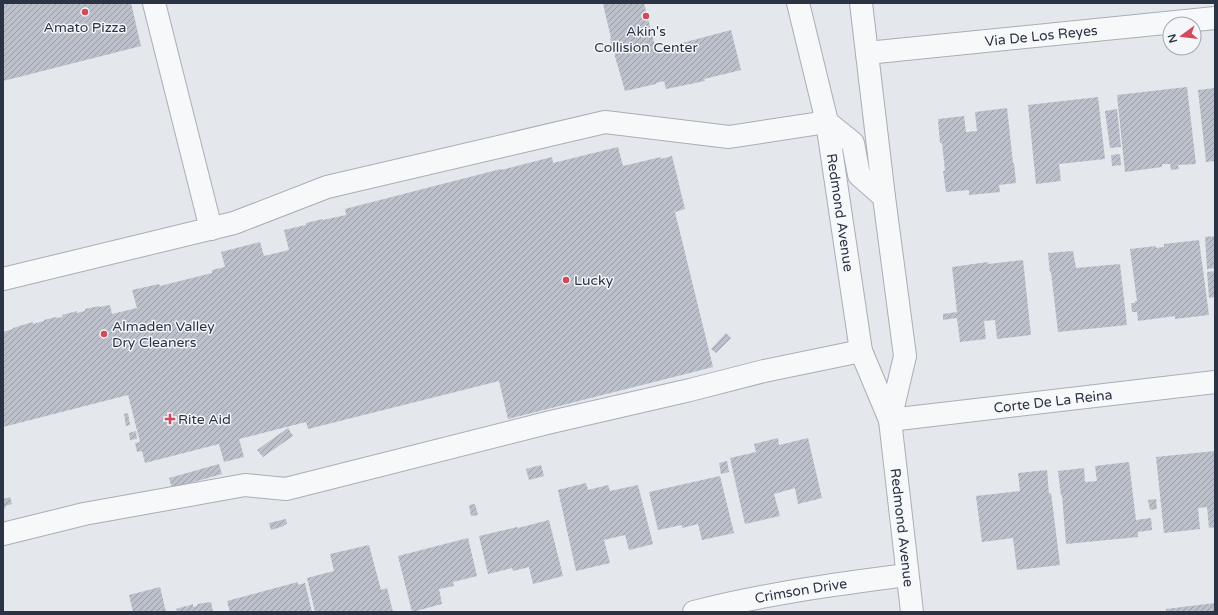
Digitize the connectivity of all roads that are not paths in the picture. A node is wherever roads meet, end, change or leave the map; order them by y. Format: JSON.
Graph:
{"nodes":[{"id":1,"x":154,"y":3,"type":"edge"},
{"id":2,"x":798,"y":3,"type":"edge"},
{"id":3,"x":862,"y":3,"type":"edge"},
{"id":4,"x":1215,"y":18,"type":"edge"},
{"id":5,"x":867,"y":53,"type":"junction"},
{"id":6,"x":827,"y":122,"type":"junction"},
{"id":7,"x":884,"y":197,"type":"junction"},
{"id":8,"x":212,"y":228,"type":"junction"},
{"id":9,"x":3,"y":279,"type":"edge"},
{"id":10,"x":861,"y":351,"type":"junction"},
{"id":11,"x":1215,"y":382,"type":"edge"},
{"id":12,"x":890,"y":420,"type":"junction"},
{"id":13,"x":3,"y":534,"type":"edge"},
{"id":14,"x":907,"y":575,"type":"junction"},
{"id":15,"x":694,"y":612,"type":"edge"},
{"id":16,"x":912,"y":612,"type":"edge"}],
"edges":[{"from":1,"to":8,"type":"street"},
{"from":2,"to":6,"type":"street","name":"Redmond Avenue"},
{"from":3,"to":5,"type":"street","name":"Redmond Avenue"},
{"from":4,"to":5,"type":"street","name":"Via De Los Reyes"},
{"from":5,"to":7,"type":"street","name":"Redmond Avenue"},
{"from":6,"to":7,"type":"street"},
{"from":6,"to":8,"type":"street"},
{"from":6,"to":10,"type":"street","name":"Redmond Avenue"},
{"from":7,"to":12,"type":"street","name":"Redmond Avenue"},
{"from":8,"to":9,"type":"street"},
{"from":10,"to":12,"type":"street","name":"Redmond Avenue"},
{"from":10,"to":13,"type":"street"},
{"from":11,"to":12,"type":"street","name":"Corte De La Reina"},
{"from":12,"to":14,"type":"street","name":"Redmond Avenue"},
{"from":14,"to":15,"type":"street","name":"Crimson Drive"},
{"from":14,"to":16,"type":"street","name":"Redmond Avenue"}]}
